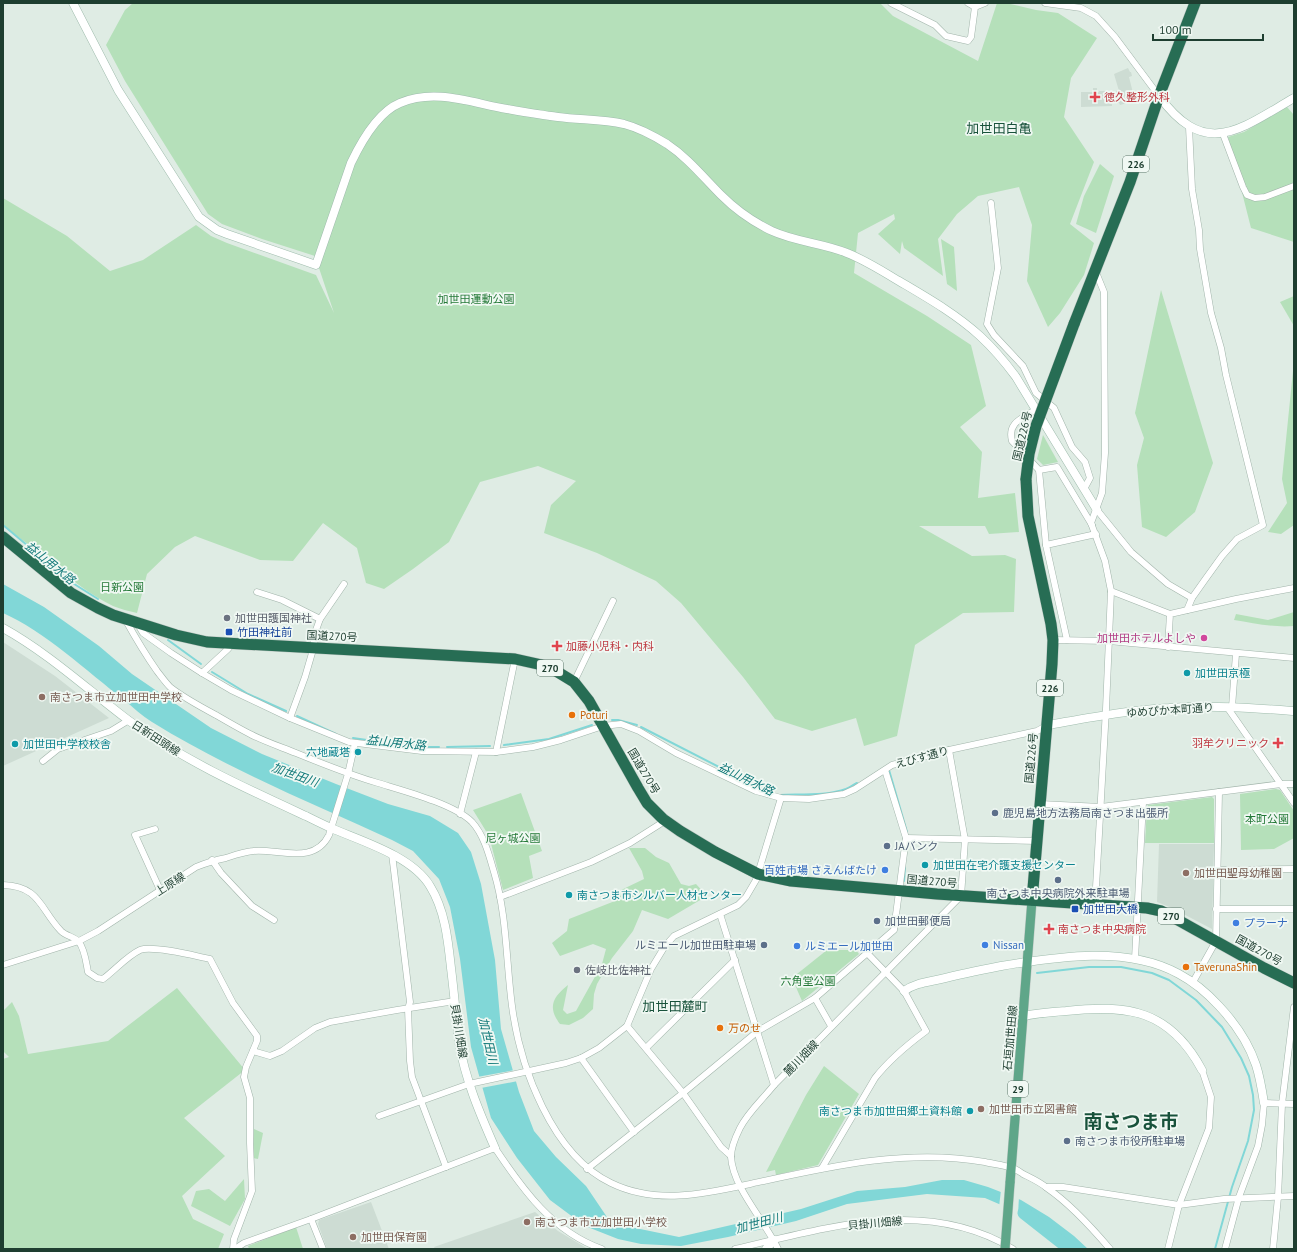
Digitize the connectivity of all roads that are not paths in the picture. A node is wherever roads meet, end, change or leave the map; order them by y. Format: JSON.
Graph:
{"nodes":[{"id":1,"x":73,"y":3,"type":"edge"},
{"id":2,"x":891,"y":3,"type":"edge"},
{"id":3,"x":968,"y":3,"type":"edge"},
{"id":4,"x":985,"y":3,"type":"edge"},
{"id":5,"x":1045,"y":3,"type":"edge"},
{"id":6,"x":1195,"y":3,"type":"edge"},
{"id":7,"x":975,"y":7,"type":"junction"},
{"id":8,"x":1159,"y":96,"type":"junction"},
{"id":9,"x":1294,"y":98,"type":"edge"},
{"id":10,"x":1189,"y":127,"type":"junction"},
{"id":11,"x":1222,"y":134,"type":"junction"},
{"id":12,"x":1294,"y":186,"type":"edge"},
{"id":13,"x":991,"y":203,"type":"dead end"},
{"id":14,"x":1095,"y":270,"type":"junction"},
{"id":15,"x":1037,"y":409,"type":"junction"},
{"id":16,"x":1039,"y":470,"type":"junction"},
{"id":17,"x":1084,"y":488,"type":"junction"},
{"id":18,"x":1097,"y":510,"type":"junction"},
{"id":19,"x":1092,"y":524,"type":"junction"},
{"id":20,"x":1096,"y":534,"type":"junction"},
{"id":21,"x":3,"y":537,"type":"edge"},
{"id":22,"x":1046,"y":545,"type":"junction"},
{"id":23,"x":344,"y":584,"type":"dead end"},
{"id":24,"x":1294,"y":588,"type":"edge"},
{"id":25,"x":1111,"y":591,"type":"junction"},
{"id":26,"x":258,"y":592,"type":"dead end"},
{"id":27,"x":1192,"y":598,"type":"junction"},
{"id":28,"x":613,"y":601,"type":"dead end"},
{"id":29,"x":1187,"y":610,"type":"junction"},
{"id":30,"x":1170,"y":614,"type":"junction"},
{"id":31,"x":124,"y":618,"type":"junction"},
{"id":32,"x":320,"y":619,"type":"junction"},
{"id":33,"x":136,"y":621,"type":"junction"},
{"id":34,"x":3,"y":628,"type":"edge"},
{"id":35,"x":1053,"y":640,"type":"junction"},
{"id":36,"x":1067,"y":640,"type":"junction"},
{"id":37,"x":1109,"y":641,"type":"junction"},
{"id":38,"x":232,"y":643,"type":"junction"},
{"id":39,"x":1168,"y":647,"type":"junction"},
{"id":40,"x":312,"y":648,"type":"junction"},
{"id":41,"x":1236,"y":654,"type":"junction"},
{"id":42,"x":1294,"y":658,"type":"edge"},
{"id":43,"x":515,"y":659,"type":"junction"},
{"id":44,"x":202,"y":673,"type":"junction"},
{"id":45,"x":574,"y":682,"type":"junction"},
{"id":46,"x":1230,"y":707,"type":"junction"},
{"id":47,"x":1294,"y":711,"type":"edge"},
{"id":48,"x":1106,"y":715,"type":"junction"},
{"id":49,"x":290,"y":718,"type":"junction"},
{"id":50,"x":129,"y":720,"type":"junction"},
{"id":51,"x":1048,"y":725,"type":"junction"},
{"id":52,"x":603,"y":726,"type":"junction"},
{"id":53,"x":355,"y":743,"type":"junction"},
{"id":54,"x":949,"y":750,"type":"junction"},
{"id":55,"x":476,"y":752,"type":"junction"},
{"id":56,"x":496,"y":752,"type":"junction"},
{"id":57,"x":44,"y":761,"type":"dead end"},
{"id":58,"x":885,"y":770,"type":"junction"},
{"id":59,"x":347,"y":776,"type":"junction"},
{"id":60,"x":1281,"y":784,"type":"junction"},
{"id":61,"x":1294,"y":784,"type":"edge"},
{"id":62,"x":1219,"y":792,"type":"junction"},
{"id":63,"x":781,"y":798,"type":"junction"},
{"id":64,"x":1143,"y":802,"type":"junction"},
{"id":65,"x":1294,"y":803,"type":"edge"},
{"id":66,"x":1040,"y":804,"type":"junction"},
{"id":67,"x":1101,"y":807,"type":"junction"},
{"id":68,"x":460,"y":814,"type":"junction"},
{"id":69,"x":663,"y":819,"type":"junction"},
{"id":70,"x":329,"y":825,"type":"junction"},
{"id":71,"x":155,"y":829,"type":"dead end"},
{"id":72,"x":906,"y":838,"type":"junction"},
{"id":73,"x":965,"y":840,"type":"junction"},
{"id":74,"x":1037,"y":841,"type":"junction"},
{"id":75,"x":392,"y":854,"type":"junction"},
{"id":76,"x":212,"y":860,"type":"junction"},
{"id":77,"x":1294,"y":869,"type":"edge"},
{"id":78,"x":1217,"y":870,"type":"junction"},
{"id":79,"x":758,"y":874,"type":"junction"},
{"id":80,"x":3,"y":885,"type":"edge"},
{"id":81,"x":160,"y":890,"type":"junction"},
{"id":82,"x":900,"y":891,"type":"junction"},
{"id":83,"x":961,"y":896,"type":"junction"},
{"id":84,"x":500,"y":897,"type":"junction"},
{"id":85,"x":1032,"y":900,"type":"junction"},
{"id":86,"x":1095,"y":904,"type":"junction"},
{"id":87,"x":1138,"y":907,"type":"junction"},
{"id":88,"x":1216,"y":909,"type":"junction"},
{"id":89,"x":1294,"y":909,"type":"edge"},
{"id":90,"x":720,"y":914,"type":"junction"},
{"id":91,"x":274,"y":920,"type":"dead end"},
{"id":92,"x":79,"y":941,"type":"junction"},
{"id":93,"x":1216,"y":941,"type":"junction"},
{"id":94,"x":867,"y":953,"type":"junction"},
{"id":95,"x":1135,"y":959,"type":"junction"},
{"id":96,"x":735,"y":960,"type":"junction"},
{"id":97,"x":3,"y":964,"type":"edge"},
{"id":98,"x":1027,"y":964,"type":"junction"},
{"id":99,"x":885,"y":972,"type":"junction"},
{"id":100,"x":1193,"y":982,"type":"junction"},
{"id":101,"x":1294,"y":983,"type":"edge"},
{"id":102,"x":904,"y":991,"type":"junction"},
{"id":103,"x":815,"y":998,"type":"junction"},
{"id":104,"x":455,"y":1001,"type":"junction"},
{"id":105,"x":1294,"y":1007,"type":"edge"},
{"id":106,"x":408,"y":1009,"type":"junction"},
{"id":107,"x":1024,"y":1013,"type":"junction"},
{"id":108,"x":627,"y":1026,"type":"junction"},
{"id":109,"x":832,"y":1026,"type":"junction"},
{"id":110,"x":758,"y":1031,"type":"junction"},
{"id":111,"x":646,"y":1048,"type":"junction"},
{"id":112,"x":253,"y":1051,"type":"junction"},
{"id":113,"x":581,"y":1058,"type":"junction"},
{"id":114,"x":1202,"y":1070,"type":"joint"},
{"id":115,"x":526,"y":1072,"type":"junction"},
{"id":116,"x":472,"y":1083,"type":"junction"},
{"id":117,"x":774,"y":1085,"type":"junction"},
{"id":118,"x":683,"y":1093,"type":"junction"},
{"id":119,"x":420,"y":1101,"type":"junction"},
{"id":120,"x":1264,"y":1103,"type":"junction"},
{"id":121,"x":1282,"y":1104,"type":"junction"},
{"id":122,"x":1294,"y":1104,"type":"edge"},
{"id":123,"x":379,"y":1116,"type":"dead end"},
{"id":124,"x":634,"y":1132,"type":"junction"},
{"id":125,"x":495,"y":1148,"type":"junction"},
{"id":126,"x":731,"y":1156,"type":"junction"},
{"id":127,"x":446,"y":1168,"type":"junction"},
{"id":128,"x":822,"y":1168,"type":"junction"},
{"id":129,"x":1012,"y":1168,"type":"junction"},
{"id":130,"x":587,"y":1169,"type":"junction"},
{"id":131,"x":1046,"y":1187,"type":"junction"},
{"id":132,"x":741,"y":1188,"type":"junction"},
{"id":133,"x":1294,"y":1196,"type":"edge"},
{"id":134,"x":1278,"y":1197,"type":"junction"},
{"id":135,"x":1237,"y":1198,"type":"junction"},
{"id":136,"x":1179,"y":1205,"type":"junction"},
{"id":137,"x":311,"y":1219,"type":"junction"},
{"id":138,"x":773,"y":1238,"type":"junction"},
{"id":139,"x":234,"y":1249,"type":"edge"},
{"id":140,"x":323,"y":1249,"type":"edge"},
{"id":141,"x":602,"y":1249,"type":"edge"},
{"id":142,"x":735,"y":1249,"type":"edge"},
{"id":143,"x":766,"y":1249,"type":"edge"},
{"id":144,"x":778,"y":1249,"type":"edge"},
{"id":145,"x":1005,"y":1249,"type":"edge"},
{"id":146,"x":1013,"y":1249,"type":"edge"},
{"id":147,"x":1110,"y":1249,"type":"edge"},
{"id":148,"x":1168,"y":1249,"type":"edge"},
{"id":149,"x":1225,"y":1249,"type":"edge"},
{"id":150,"x":1273,"y":1249,"type":"edge"}],
"edges":[{"from":1,"to":15,"type":"street"},
{"from":2,"to":7,"type":"street"},
{"from":3,"to":7,"type":"street"},
{"from":4,"to":7,"type":"street"},
{"from":5,"to":8,"type":"street"},
{"from":6,"to":8,"type":"highway","name":"国道226号","number":"226"},
{"from":8,"to":10,"type":"street"},
{"from":8,"to":14,"type":"highway","name":"国道226号","number":"226"},
{"from":9,"to":11,"type":"street"},
{"from":10,"to":11,"type":"street"},
{"from":10,"to":27,"type":"street"},
{"from":11,"to":12,"type":"street"},
{"from":13,"to":17,"type":"street"},
{"from":14,"to":18,"type":"street"},
{"from":14,"to":35,"type":"highway","name":"国道226号","number":"226","bridge":true},
{"from":15,"to":16,"type":"street"},
{"from":15,"to":17,"type":"street"},
{"from":16,"to":19,"type":"street"},
{"from":16,"to":22,"type":"street"},
{"from":17,"to":18,"type":"street"},
{"from":18,"to":19,"type":"street"},
{"from":18,"to":27,"type":"street"},
{"from":19,"to":20,"type":"street"},
{"from":20,"to":22,"type":"street"},
{"from":20,"to":25,"type":"street"},
{"from":21,"to":31,"type":"highway","name":"国道270号","number":"270"},
{"from":22,"to":36,"type":"street"},
{"from":23,"to":32,"type":"street"},
{"from":24,"to":29,"type":"street"},
{"from":25,"to":30,"type":"street"},
{"from":25,"to":37,"type":"street"},
{"from":26,"to":32,"type":"street"},
{"from":27,"to":29,"type":"street"},
{"from":28,"to":45,"type":"street"},
{"from":29,"to":30,"type":"street"},
{"from":30,"to":39,"type":"street"},
{"from":31,"to":33,"type":"highway","name":"国道270号","number":"270"},
{"from":31,"to":59,"type":"street"},
{"from":32,"to":40,"type":"street"},
{"from":33,"to":38,"type":"highway","name":"国道270号","number":"270"},
{"from":33,"to":44,"type":"street","name":"えびす通り"},
{"from":34,"to":50,"type":"street","name":"日新田頭線"},
{"from":35,"to":36,"type":"street"},
{"from":35,"to":51,"type":"highway","name":"国道226号","number":"226"},
{"from":36,"to":37,"type":"street"},
{"from":37,"to":39,"type":"street"},
{"from":37,"to":48,"type":"street"},
{"from":38,"to":40,"type":"highway","name":"国道270号","number":"270"},
{"from":38,"to":44,"type":"street"},
{"from":39,"to":41,"type":"street"},
{"from":40,"to":43,"type":"highway","name":"国道270号","number":"270"},
{"from":40,"to":49,"type":"street"},
{"from":41,"to":42,"type":"street"},
{"from":41,"to":46,"type":"street"},
{"from":43,"to":45,"type":"highway","name":"国道270号","number":"270"},
{"from":43,"to":56,"type":"street"},
{"from":44,"to":49,"type":"street","name":"えびす通り"},
{"from":45,"to":52,"type":"highway","name":"国道270号","number":"270"},
{"from":46,"to":47,"type":"street","name":"ゆめぴか本町通り"},
{"from":46,"to":48,"type":"street","name":"ゆめぴか本町通り"},
{"from":46,"to":60,"type":"street"},
{"from":48,"to":51,"type":"street","name":"ゆめぴか本町通り"},
{"from":48,"to":67,"type":"street"},
{"from":49,"to":53,"type":"street","name":"えびす通り"},
{"from":50,"to":57,"type":"street"},
{"from":50,"to":70,"type":"street","name":"日新田頭線"},
{"from":51,"to":54,"type":"street","name":"えびす通り"},
{"from":51,"to":66,"type":"highway","name":"国道226号","number":"226"},
{"from":52,"to":56,"type":"street","name":"えびす通り"},
{"from":52,"to":63,"type":"street","name":"えびす通り"},
{"from":52,"to":69,"type":"highway","name":"国道270号","number":"270"},
{"from":53,"to":55,"type":"street","name":"えびす通り"},
{"from":53,"to":59,"type":"street","name":"上原線"},
{"from":54,"to":58,"type":"street","name":"えびす通り"},
{"from":54,"to":73,"type":"street"},
{"from":55,"to":56,"type":"street","name":"えびす通り"},
{"from":55,"to":68,"type":"street"},
{"from":58,"to":63,"type":"street","name":"えびす通り"},
{"from":58,"to":72,"type":"street"},
{"from":59,"to":68,"type":"street"},
{"from":59,"to":70,"type":"street","name":"上原線"},
{"from":60,"to":61,"type":"street"},
{"from":60,"to":62,"type":"street"},
{"from":60,"to":65,"type":"street"},
{"from":62,"to":64,"type":"street"},
{"from":62,"to":78,"type":"street"},
{"from":63,"to":79,"type":"street"},
{"from":64,"to":67,"type":"street"},
{"from":64,"to":87,"type":"street"},
{"from":66,"to":67,"type":"street"},
{"from":66,"to":74,"type":"highway","name":"国道226号","number":"226"},
{"from":67,"to":86,"type":"street"},
{"from":68,"to":84,"type":"street"},
{"from":69,"to":79,"type":"highway","name":"国道270号","number":"270"},
{"from":69,"to":84,"type":"street"},
{"from":70,"to":75,"type":"street","name":"貝掛川畑線"},
{"from":70,"to":76,"type":"street","name":"上原線"},
{"from":71,"to":81,"type":"street"},
{"from":72,"to":73,"type":"street"},
{"from":72,"to":82,"type":"street"},
{"from":73,"to":74,"type":"street"},
{"from":73,"to":83,"type":"street"},
{"from":74,"to":85,"type":"highway","name":"国道226号","number":"226"},
{"from":75,"to":104,"type":"street","name":"貝掛川畑線"},
{"from":75,"to":106,"type":"street"},
{"from":76,"to":81,"type":"street","name":"上原線"},
{"from":76,"to":91,"type":"street"},
{"from":77,"to":78,"type":"street"},
{"from":78,"to":88,"type":"street"},
{"from":79,"to":82,"type":"highway","name":"国道270号","number":"270"},
{"from":79,"to":90,"type":"street"},
{"from":80,"to":92,"type":"street"},
{"from":81,"to":92,"type":"street","name":"上原線"},
{"from":82,"to":83,"type":"highway","name":"国道270号","number":"270"},
{"from":82,"to":94,"type":"street"},
{"from":83,"to":85,"type":"highway","name":"国道270号","number":"270"},
{"from":83,"to":99,"type":"street","name":"麓川畑線"},
{"from":84,"to":115,"type":"street"},
{"from":85,"to":86,"type":"highway","name":"国道270号","number":"270"},
{"from":85,"to":98,"type":"main road","name":"石垣加世田線","number":"29"},
{"from":86,"to":87,"type":"highway","name":"国道270号","number":"270"},
{"from":87,"to":93,"type":"highway","name":"国道270号","number":"270"},
{"from":87,"to":95,"type":"street"},
{"from":88,"to":89,"type":"street"},
{"from":88,"to":93,"type":"street"},
{"from":90,"to":96,"type":"street"},
{"from":90,"to":108,"type":"street"},
{"from":92,"to":97,"type":"street","name":"上原線"},
{"from":92,"to":112,"type":"street"},
{"from":93,"to":100,"type":"street"},
{"from":93,"to":101,"type":"highway","name":"国道270号","number":"270"},
{"from":94,"to":99,"type":"street"},
{"from":94,"to":103,"type":"street"},
{"from":95,"to":98,"type":"street"},
{"from":95,"to":100,"type":"street"},
{"from":96,"to":110,"type":"street"},
{"from":96,"to":111,"type":"street"},
{"from":98,"to":102,"type":"street"},
{"from":98,"to":107,"type":"main road","name":"石垣加世田線","number":"29"},
{"from":99,"to":102,"type":"street"},
{"from":99,"to":109,"type":"street","name":"麓川畑線"},
{"from":100,"to":120,"type":"street"},
{"from":102,"to":128,"type":"street"},
{"from":103,"to":109,"type":"street"},
{"from":103,"to":110,"type":"street"},
{"from":104,"to":106,"type":"street"},
{"from":104,"to":116,"type":"street","name":"貝掛川畑線"},
{"from":105,"to":121,"type":"street"},
{"from":106,"to":112,"type":"street"},
{"from":106,"to":119,"type":"street"},
{"from":107,"to":114,"type":"street"},
{"from":107,"to":129,"type":"main road","name":"石垣加世田線","number":"29"},
{"from":108,"to":111,"type":"street"},
{"from":108,"to":113,"type":"street"},
{"from":109,"to":117,"type":"street","name":"麓川畑線"},
{"from":110,"to":117,"type":"street"},
{"from":110,"to":118,"type":"street"},
{"from":111,"to":118,"type":"street"},
{"from":112,"to":139,"type":"street"},
{"from":113,"to":115,"type":"street"},
{"from":113,"to":124,"type":"street"},
{"from":114,"to":136,"type":"street"},
{"from":115,"to":116,"type":"street"},
{"from":115,"to":130,"type":"street"},
{"from":116,"to":119,"type":"street"},
{"from":116,"to":125,"type":"street","name":"貝掛川畑線"},
{"from":117,"to":126,"type":"street","name":"麓川畑線"},
{"from":118,"to":124,"type":"street"},
{"from":118,"to":126,"type":"street"},
{"from":119,"to":123,"type":"street"},
{"from":119,"to":127,"type":"street"},
{"from":120,"to":121,"type":"street"},
{"from":120,"to":135,"type":"street"},
{"from":121,"to":122,"type":"street"},
{"from":121,"to":134,"type":"street"},
{"from":124,"to":130,"type":"street"},
{"from":125,"to":127,"type":"street"},
{"from":125,"to":141,"type":"street","name":"貝掛川畑線"},
{"from":126,"to":132,"type":"street"},
{"from":127,"to":137,"type":"street"},
{"from":128,"to":129,"type":"street"},
{"from":128,"to":132,"type":"street"},
{"from":129,"to":131,"type":"street"},
{"from":129,"to":145,"type":"main road","name":"石垣加世田線","number":"29","bridge":true},
{"from":130,"to":132,"type":"street"},
{"from":131,"to":136,"type":"street"},
{"from":131,"to":147,"type":"street"},
{"from":132,"to":138,"type":"street"},
{"from":133,"to":134,"type":"street"},
{"from":134,"to":135,"type":"street"},
{"from":134,"to":150,"type":"street"},
{"from":135,"to":136,"type":"street"},
{"from":135,"to":149,"type":"street"},
{"from":136,"to":148,"type":"street"},
{"from":137,"to":139,"type":"street"},
{"from":137,"to":140,"type":"street"},
{"from":138,"to":142,"type":"street","name":"貝掛川畑線"},
{"from":138,"to":143,"type":"street"},
{"from":138,"to":144,"type":"street"},
{"from":138,"to":146,"type":"street","name":"貝掛川畑線"}]}
